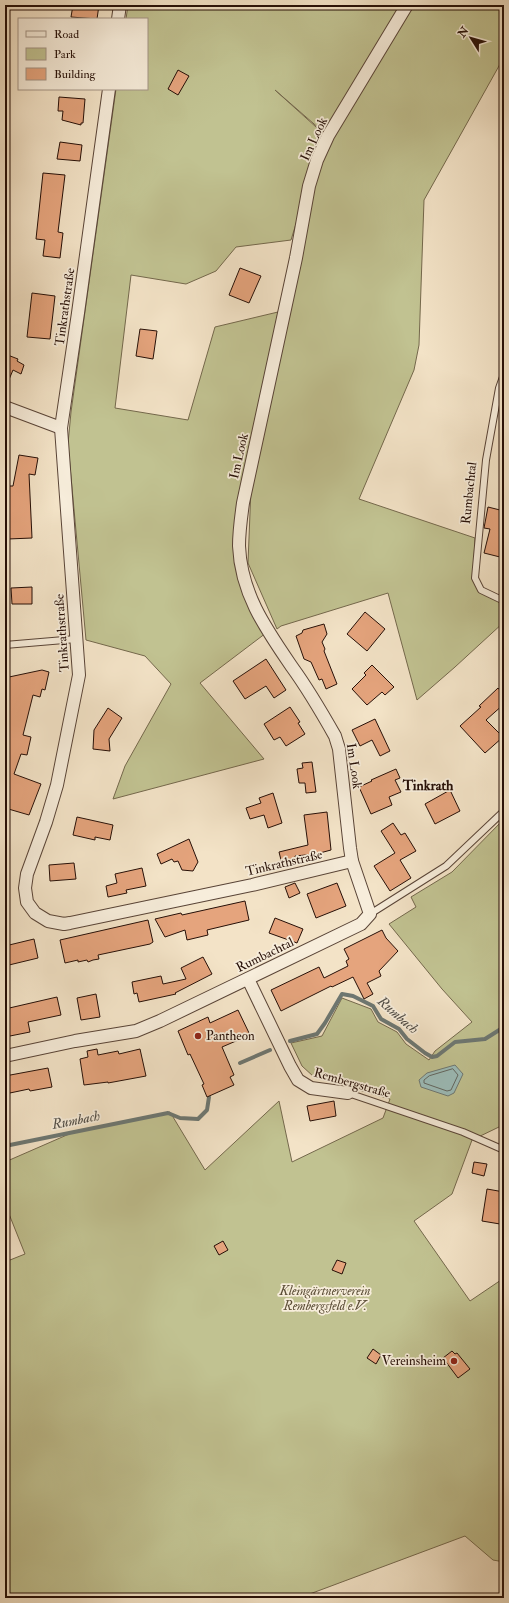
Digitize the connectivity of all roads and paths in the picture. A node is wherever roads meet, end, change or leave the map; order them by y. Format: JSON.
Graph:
{"nodes":[{"id":1,"x":120,"y":5,"type":"edge"},
{"id":2,"x":407,"y":5,"type":"edge"},
{"id":3,"x":118,"y":18,"type":"edge"},
{"id":4,"x":109,"y":90,"type":"edge"},
{"id":5,"x":504,"y":374,"type":"edge"},
{"id":6,"x":5,"y":407,"type":"edge"},
{"id":7,"x":61,"y":428,"type":"junction"},
{"id":8,"x":504,"y":601,"type":"edge"},
{"id":9,"x":76,"y":639,"type":"junction"},
{"id":10,"x":5,"y":646,"type":"edge"},
{"id":11,"x":504,"y":812,"type":"edge"},
{"id":12,"x":352,"y":861,"type":"junction"},
{"id":13,"x":370,"y":914,"type":"junction"},
{"id":14,"x":248,"y":980,"type":"junction"},
{"id":15,"x":5,"y":1056,"type":"edge"},
{"id":16,"x":348,"y":1093,"type":"joint"},
{"id":17,"x":504,"y":1150,"type":"edge"}],
"edges":[{"from":1,"to":3,"type":"street"},
{"from":2,"to":12,"type":"street","name":"Im Look"},
{"from":4,"to":7,"type":"street","name":"Tinkrathstraße"},
{"from":5,"to":8,"type":"lane","name":"Rumbachtal"},
{"from":6,"to":7,"type":"street"},
{"from":7,"to":9,"type":"street","name":"Tinkrathstraße"},
{"from":9,"to":10,"type":"lane"},
{"from":9,"to":12,"type":"street","name":"Tinkrathstraße"},
{"from":11,"to":13,"type":"lane","name":"Rumbachtal"},
{"from":12,"to":13,"type":"street","name":"Im Look"},
{"from":13,"to":14,"type":"street","name":"Rumbachtal"},
{"from":14,"to":15,"type":"street","name":"Rumbachtal"},
{"from":14,"to":16,"type":"street","name":"Rembergstraße"},
{"from":16,"to":17,"type":"lane","name":"Rembergstraße"}]}
